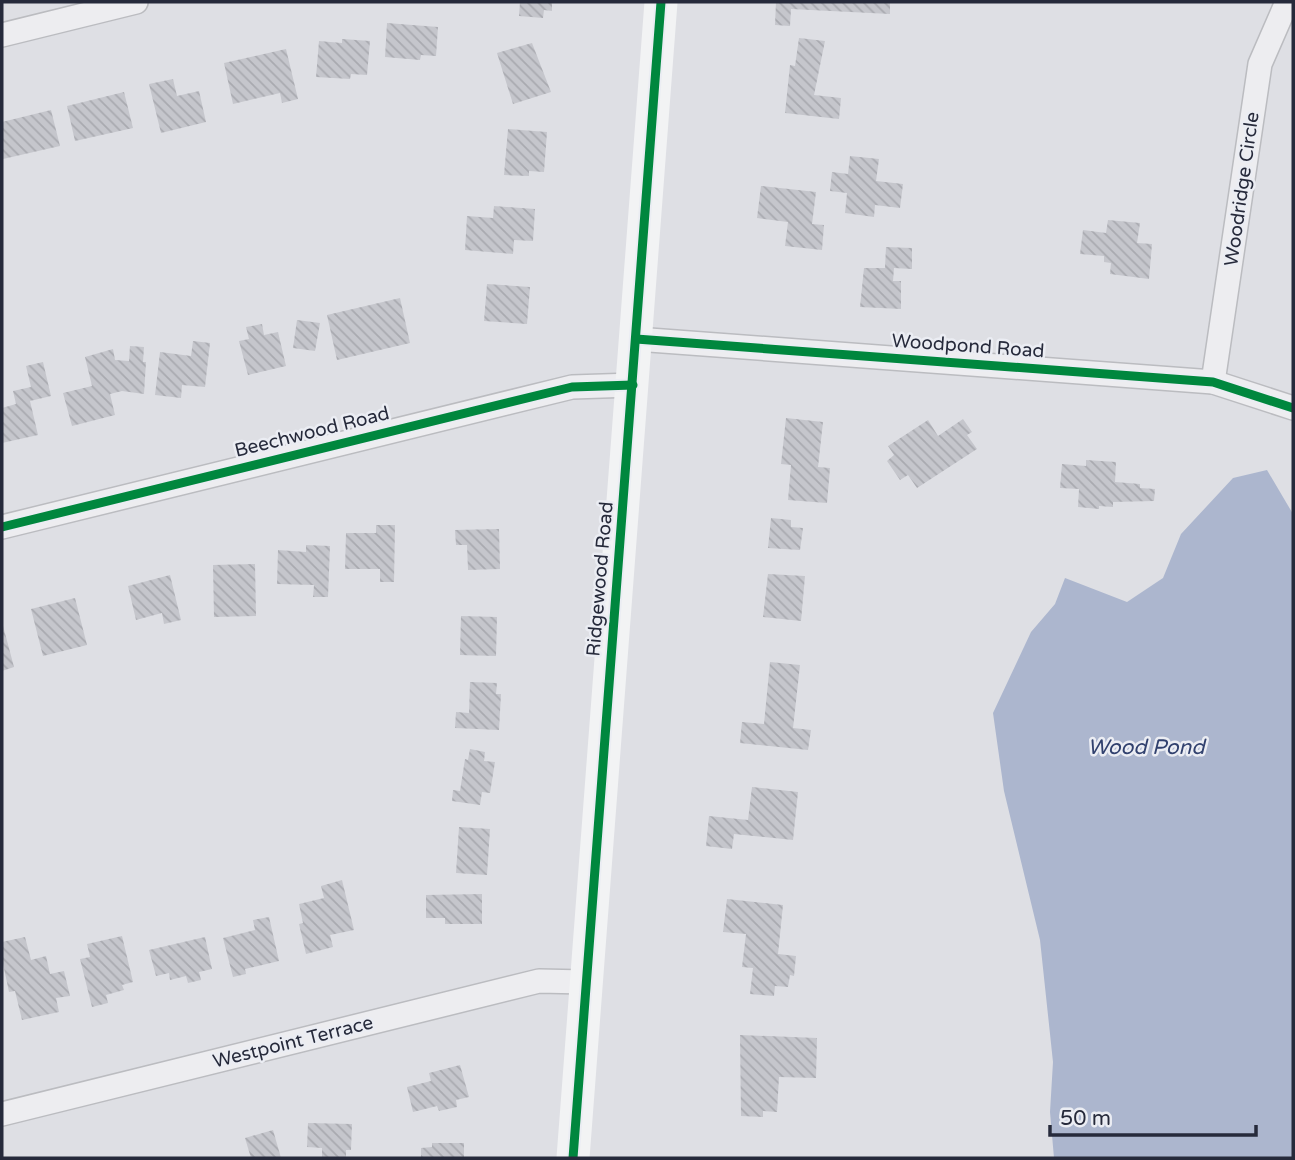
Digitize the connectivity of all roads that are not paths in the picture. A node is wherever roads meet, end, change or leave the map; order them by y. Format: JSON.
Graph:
{"nodes":[{"id":1,"x":136,"y":2,"type":"edge"},
{"id":2,"x":661,"y":2,"type":"edge"},
{"id":3,"x":1287,"y":2,"type":"edge"},
{"id":4,"x":2,"y":35,"type":"edge"},
{"id":5,"x":636,"y":338,"type":"junction"},
{"id":6,"x":1213,"y":382,"type":"junction"},
{"id":7,"x":633,"y":385,"type":"junction"},
{"id":8,"x":1293,"y":408,"type":"edge"},
{"id":9,"x":2,"y":527,"type":"edge"},
{"id":10,"x":585,"y":982,"type":"junction"},
{"id":11,"x":2,"y":1114,"type":"edge"},
{"id":12,"x":573,"y":1158,"type":"edge"}],
"edges":[{"from":1,"to":4,"type":"street"},
{"from":2,"to":5,"type":"main road","name":"Ridgewood Road"},
{"from":3,"to":6,"type":"street","name":"Woodridge Circle"},
{"from":5,"to":6,"type":"street","name":"Woodpond Road"},
{"from":5,"to":7,"type":"main road","name":"Ridgewood Road"},
{"from":6,"to":8,"type":"street","name":"Woodpond Road"},
{"from":7,"to":9,"type":"street","name":"Beechwood Road"},
{"from":7,"to":10,"type":"main road","name":"Ridgewood Road"},
{"from":10,"to":11,"type":"street","name":"Westpoint Terrace"},
{"from":10,"to":12,"type":"main road","name":"Ridgewood Road"}]}
